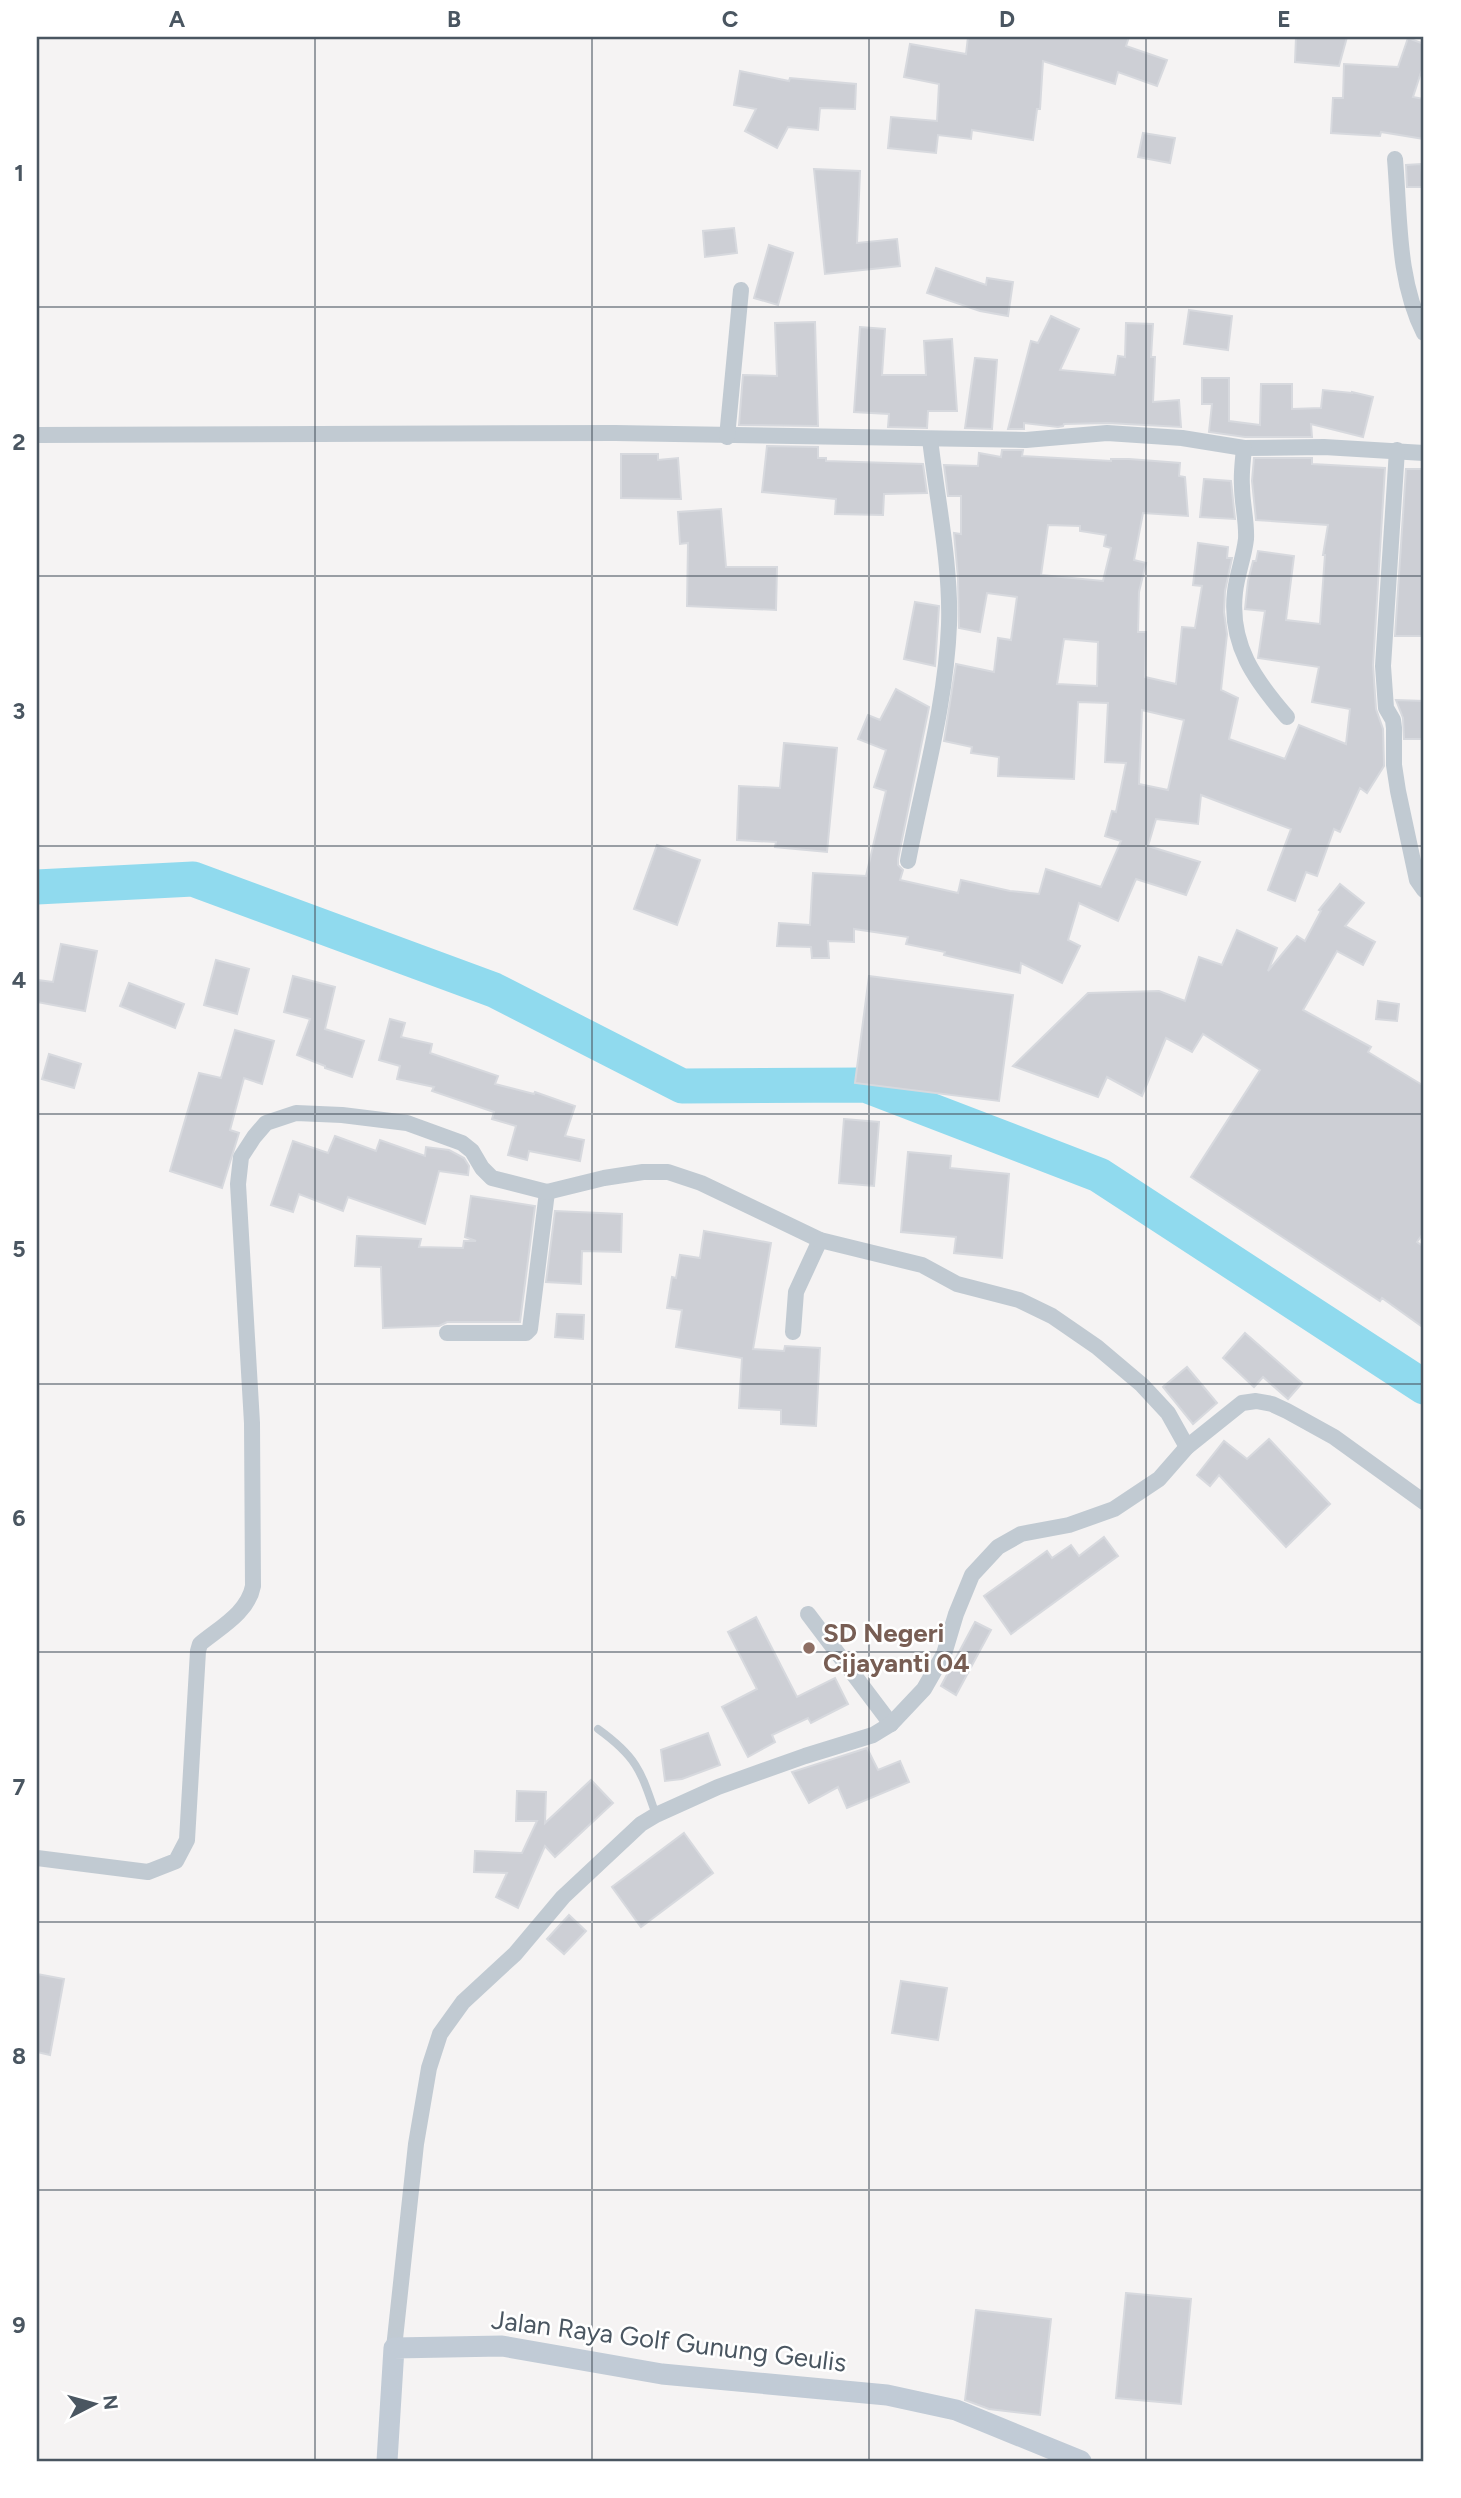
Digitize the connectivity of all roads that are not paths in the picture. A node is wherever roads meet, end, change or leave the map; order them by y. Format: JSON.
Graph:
{"nodes":[{"id":1,"x":1395,"y":159,"type":"dead end"},
{"id":2,"x":741,"y":290,"type":"dead end"},
{"id":3,"x":1424,"y":333,"type":"edge"},
{"id":4,"x":37,"y":435,"type":"edge"},
{"id":5,"x":727,"y":437,"type":"junction"},
{"id":6,"x":930,"y":439,"type":"junction"},
{"id":7,"x":1244,"y":448,"type":"junction"},
{"id":8,"x":1397,"y":450,"type":"junction"},
{"id":9,"x":1424,"y":453,"type":"edge"},
{"id":10,"x":1287,"y":717,"type":"dead end"},
{"id":11,"x":908,"y":861,"type":"dead end"},
{"id":12,"x":1424,"y":890,"type":"edge"},
{"id":13,"x":547,"y":1192,"type":"junction"},
{"id":14,"x":820,"y":1240,"type":"junction"},
{"id":15,"x":793,"y":1332,"type":"dead end"},
{"id":16,"x":447,"y":1333,"type":"dead end"},
{"id":17,"x":1187,"y":1447,"type":"junction"},
{"id":18,"x":1424,"y":1502,"type":"edge"},
{"id":19,"x":808,"y":1614,"type":"dead end"},
{"id":20,"x":891,"y":1724,"type":"junction"},
{"id":21,"x":598,"y":1729,"type":"dead end"},
{"id":22,"x":656,"y":1815,"type":"junction"},
{"id":23,"x":37,"y":1858,"type":"edge"},
{"id":24,"x":394,"y":2348,"type":"junction"},
{"id":25,"x":387,"y":2461,"type":"edge"},
{"id":26,"x":1081,"y":2461,"type":"edge"}],
"edges":[{"from":1,"to":3,"type":"street"},
{"from":2,"to":5,"type":"street"},
{"from":4,"to":5,"type":"street"},
{"from":5,"to":6,"type":"street"},
{"from":6,"to":7,"type":"street"},
{"from":6,"to":11,"type":"street"},
{"from":7,"to":8,"type":"street"},
{"from":7,"to":10,"type":"street"},
{"from":8,"to":9,"type":"street"},
{"from":8,"to":12,"type":"street"},
{"from":13,"to":14,"type":"street"},
{"from":13,"to":16,"type":"street"},
{"from":13,"to":23,"type":"street"},
{"from":14,"to":15,"type":"street"},
{"from":14,"to":17,"type":"street"},
{"from":17,"to":18,"type":"street"},
{"from":17,"to":20,"type":"street"},
{"from":19,"to":20,"type":"street"},
{"from":20,"to":22,"type":"street"},
{"from":21,"to":22,"type":"lane"},
{"from":22,"to":24,"type":"street"},
{"from":24,"to":25,"type":"main road"},
{"from":24,"to":26,"type":"main road","name":"Jalan Raya Golf Gunung Geulis"}]}
